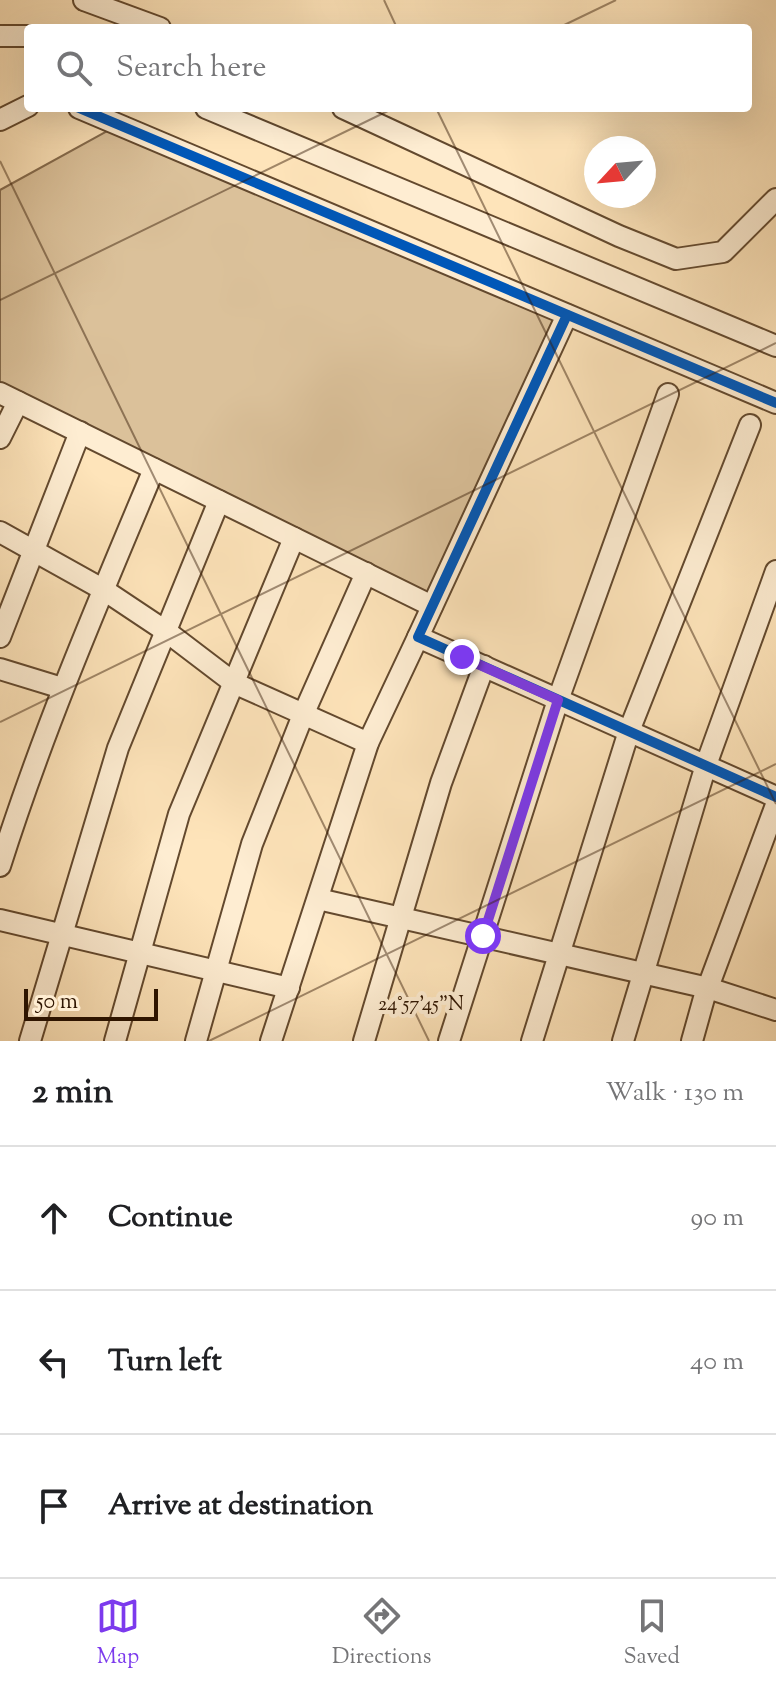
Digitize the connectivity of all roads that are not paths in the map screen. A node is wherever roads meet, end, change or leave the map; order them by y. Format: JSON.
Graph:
{"nodes":[{"id":1,"x":84,"y":0,"type":"edge"},
{"id":2,"x":149,"y":24,"type":"edge"},
{"id":3,"x":0,"y":36,"type":"edge"},
{"id":4,"x":24,"y":36,"type":"edge"},
{"id":5,"x":24,"y":108,"type":"edge"},
{"id":6,"x":88,"y":112,"type":"edge"},
{"id":7,"x":216,"y":112,"type":"edge"},
{"id":8,"x":352,"y":112,"type":"edge"},
{"id":9,"x":0,"y":120,"type":"edge"},
{"id":10,"x":776,"y":199,"type":"edge"},
{"id":11,"x":567,"y":315,"type":"junction"},
{"id":12,"x":776,"y":346,"type":"edge"},
{"id":13,"x":668,"y":394,"type":"dead end"},
{"id":14,"x":9,"y":397,"type":"edge"},
{"id":15,"x":776,"y":403,"type":"edge"},
{"id":16,"x":750,"y":425,"type":"dead end"},
{"id":17,"x":80,"y":432,"type":"junction"},
{"id":18,"x":0,"y":438,"type":"edge"},
{"id":19,"x":154,"y":469,"type":"junction"},
{"id":20,"x":219,"y":501,"type":"junction"},
{"id":21,"x":0,"y":532,"type":"edge"},
{"id":22,"x":294,"y":538,"type":"junction"},
{"id":23,"x":34,"y":551,"type":"junction"},
{"id":24,"x":776,"y":571,"type":"edge"},
{"id":25,"x":366,"y":573,"type":"junction"},
{"id":26,"x":104,"y":590,"type":"junction"},
{"id":27,"x":432,"y":606,"type":"junction"},
{"id":28,"x":770,"y":606,"type":"edge"},
{"id":29,"x":1,"y":630,"type":"edge"},
{"id":30,"x":167,"y":632,"type":"junction"},
{"id":31,"x":418,"y":637,"type":"junction"},
{"id":32,"x":484,"y":666,"type":"junction"},
{"id":33,"x":0,"y":669,"type":"edge"},
{"id":34,"x":234,"y":683,"type":"junction"},
{"id":35,"x":62,"y":688,"type":"junction"},
{"id":36,"x":558,"y":700,"type":"junction"},
{"id":37,"x":303,"y":715,"type":"junction"},
{"id":38,"x":629,"y":731,"type":"junction"},
{"id":39,"x":368,"y":743,"type":"junction"},
{"id":40,"x":706,"y":765,"type":"junction"},
{"id":41,"x":776,"y":797,"type":"edge"},
{"id":42,"x":776,"y":805,"type":"edge"},
{"id":43,"x":0,"y":866,"type":"edge"},
{"id":44,"x":318,"y":899,"type":"junction"},
{"id":45,"x":400,"y":917,"type":"junction"},
{"id":46,"x":0,"y":920,"type":"edge"},
{"id":47,"x":62,"y":934,"type":"junction"},
{"id":48,"x":483,"y":936,"type":"junction"},
{"id":49,"x":140,"y":953,"type":"junction"},
{"id":50,"x":560,"y":954,"type":"junction"},
{"id":51,"x":216,"y":971,"type":"junction"},
{"id":52,"x":644,"y":973,"type":"junction"},
{"id":53,"x":289,"y":988,"type":"junction"},
{"id":54,"x":708,"y":988,"type":"junction"},
{"id":55,"x":776,"y":1010,"type":"edge"},
{"id":56,"x":30,"y":1041,"type":"edge"},
{"id":57,"x":115,"y":1041,"type":"edge"},
{"id":58,"x":196,"y":1041,"type":"edge"},
{"id":59,"x":271,"y":1041,"type":"edge"},
{"id":60,"x":364,"y":1041,"type":"edge"},
{"id":61,"x":449,"y":1041,"type":"edge"},
{"id":62,"x":532,"y":1041,"type":"edge"},
{"id":63,"x":623,"y":1041,"type":"edge"},
{"id":64,"x":692,"y":1041,"type":"edge"}],
"edges":[{"from":1,"to":2,"type":"street"},
{"from":3,"to":4,"type":"street"},
{"from":5,"to":9,"type":"street"},
{"from":6,"to":11,"type":"street"},
{"from":7,"to":12,"type":"street"},
{"from":8,"to":10,"type":"street"},
{"from":11,"to":15,"type":"street"},
{"from":11,"to":27,"type":"street"},
{"from":13,"to":36,"type":"street"},
{"from":14,"to":17,"type":"street"},
{"from":14,"to":18,"type":"street"},
{"from":16,"to":38,"type":"street"},
{"from":17,"to":19,"type":"street"},
{"from":17,"to":23,"type":"street"},
{"from":19,"to":20,"type":"street"},
{"from":19,"to":26,"type":"street"},
{"from":20,"to":22,"type":"street"},
{"from":20,"to":30,"type":"street"},
{"from":21,"to":23,"type":"street"},
{"from":22,"to":25,"type":"street"},
{"from":22,"to":34,"type":"street"},
{"from":23,"to":26,"type":"street"},
{"from":23,"to":29,"type":"street"},
{"from":24,"to":28,"type":"street"},
{"from":25,"to":27,"type":"street"},
{"from":25,"to":37,"type":"street"},
{"from":26,"to":30,"type":"street"},
{"from":26,"to":35,"type":"street"},
{"from":27,"to":31,"type":"street"},
{"from":28,"to":40,"type":"street"},
{"from":30,"to":34,"type":"street"},
{"from":30,"to":47,"type":"street"},
{"from":31,"to":32,"type":"street"},
{"from":31,"to":39,"type":"street"},
{"from":32,"to":36,"type":"street"},
{"from":32,"to":45,"type":"street"},
{"from":33,"to":35,"type":"street"},
{"from":34,"to":37,"type":"street"},
{"from":34,"to":49,"type":"street"},
{"from":35,"to":43,"type":"street"},
{"from":36,"to":38,"type":"street"},
{"from":36,"to":48,"type":"street"},
{"from":37,"to":39,"type":"street"},
{"from":37,"to":51,"type":"street"},
{"from":38,"to":40,"type":"street"},
{"from":38,"to":50,"type":"street"},
{"from":39,"to":44,"type":"street"},
{"from":40,"to":41,"type":"street"},
{"from":40,"to":52,"type":"street"},
{"from":42,"to":54,"type":"street"},
{"from":44,"to":45,"type":"street"},
{"from":44,"to":53,"type":"street"},
{"from":45,"to":48,"type":"street"},
{"from":45,"to":60,"type":"street"},
{"from":46,"to":47,"type":"street"},
{"from":47,"to":49,"type":"street"},
{"from":47,"to":56,"type":"street"},
{"from":48,"to":50,"type":"street"},
{"from":48,"to":61,"type":"street"},
{"from":49,"to":51,"type":"street"},
{"from":49,"to":57,"type":"street"},
{"from":50,"to":52,"type":"street"},
{"from":50,"to":62,"type":"street"},
{"from":51,"to":53,"type":"street"},
{"from":51,"to":58,"type":"street"},
{"from":52,"to":54,"type":"street"},
{"from":52,"to":63,"type":"street"},
{"from":53,"to":59,"type":"street"},
{"from":54,"to":55,"type":"street"},
{"from":54,"to":64,"type":"street"}]}
